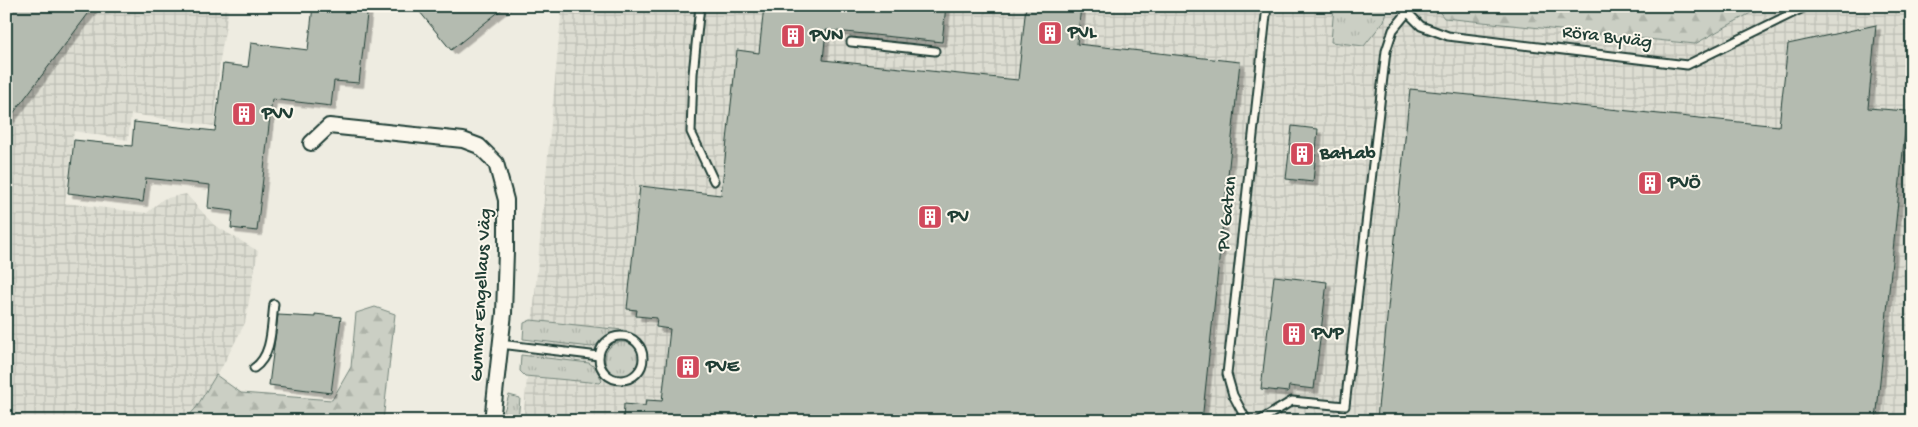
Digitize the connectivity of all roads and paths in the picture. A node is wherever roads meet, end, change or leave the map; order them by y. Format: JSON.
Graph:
{"nodes":[{"id":1,"x":700,"y":6,"type":"edge"},
{"id":2,"x":1267,"y":6,"type":"edge"},
{"id":3,"x":1401,"y":6,"type":"edge"},
{"id":4,"x":1807,"y":6,"type":"edge"},
{"id":5,"x":1406,"y":14,"type":"junction"},
{"id":6,"x":850,"y":42,"type":"dead end"},
{"id":7,"x":935,"y":51,"type":"dead end"},
{"id":8,"x":311,"y":143,"type":"dead end"},
{"id":9,"x":714,"y":182,"type":"dead end"},
{"id":10,"x":274,"y":304,"type":"dead end"},
{"id":11,"x":500,"y":344,"type":"junction"},
{"id":12,"x":599,"y":356,"type":"junction"},
{"id":13,"x":254,"y":368,"type":"dead end"},
{"id":14,"x":492,"y":421,"type":"edge"},
{"id":15,"x":1247,"y":421,"type":"edge"},
{"id":16,"x":1259,"y":421,"type":"edge"}],
"edges":[{"from":1,"to":9,"type":"lane"},
{"from":2,"to":15,"type":"lane","name":"PV Gatan"},
{"from":3,"to":5,"type":"lane","name":"Röra Byväg"},
{"from":4,"to":5,"type":"lane","name":"Röra Byväg"},
{"from":5,"to":16,"type":"lane"},
{"from":6,"to":7,"type":"lane"},
{"from":8,"to":11,"type":"street","name":"Gunnar Engellaus Väg"},
{"from":10,"to":13,"type":"lane"},
{"from":11,"to":12,"type":"lane"},
{"from":11,"to":14,"type":"street","name":"Gunnar Engellaus Väg"},
{"from":12,"to":12,"type":"lane"}]}
